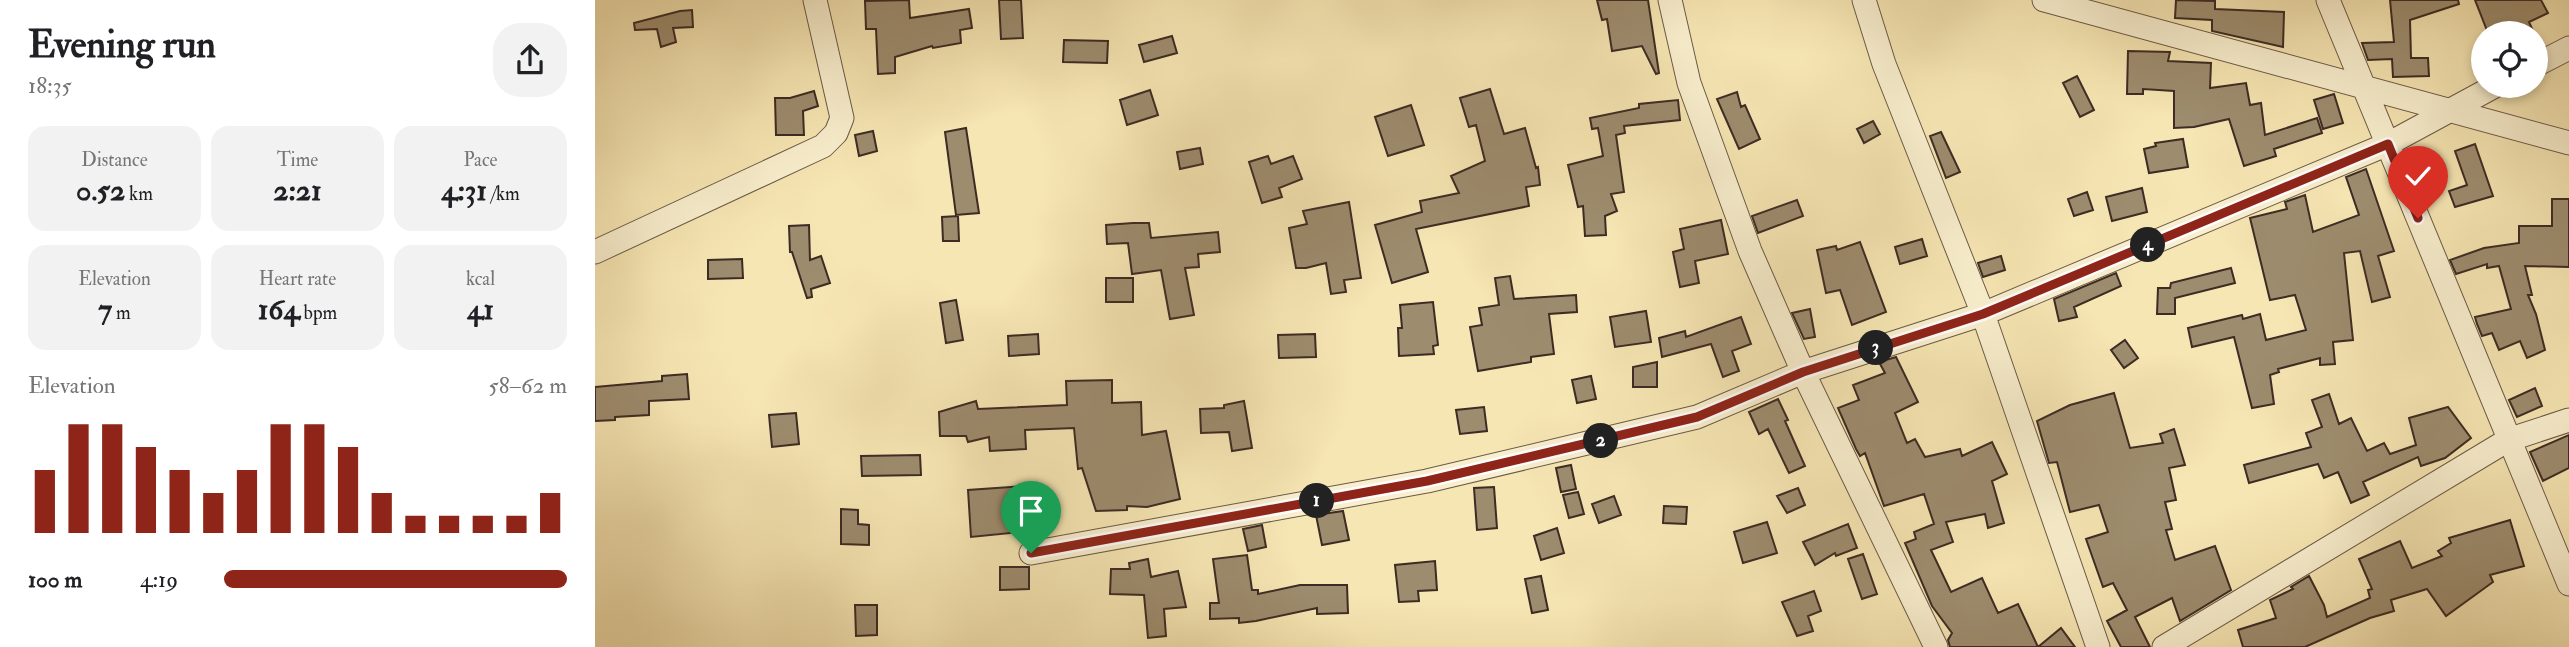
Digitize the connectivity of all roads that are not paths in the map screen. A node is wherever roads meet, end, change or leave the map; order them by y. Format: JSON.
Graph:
{"nodes":[{"id":1,"x":815,"y":0,"type":"edge"},
{"id":2,"x":1670,"y":0,"type":"edge"},
{"id":3,"x":1864,"y":0,"type":"edge"},
{"id":4,"x":2044,"y":0,"type":"edge"},
{"id":5,"x":2327,"y":0,"type":"edge"},
{"id":6,"x":2569,"y":48,"type":"edge"},
{"id":7,"x":2548,"y":59,"type":"edge"},
{"id":8,"x":2364,"y":85,"type":"junction"},
{"id":9,"x":2471,"y":98,"type":"edge"},
{"id":10,"x":2449,"y":109,"type":"junction"},
{"id":11,"x":2569,"y":143,"type":"edge"},
{"id":12,"x":2388,"y":144,"type":"junction"},
{"id":13,"x":595,"y":252,"type":"edge"},
{"id":14,"x":1983,"y":314,"type":"junction"},
{"id":15,"x":1803,"y":372,"type":"junction"},
{"id":16,"x":2569,"y":421,"type":"edge"},
{"id":17,"x":2508,"y":440,"type":"junction"},
{"id":18,"x":1031,"y":553,"type":"dead end"},
{"id":19,"x":2569,"y":584,"type":"edge"},
{"id":20,"x":1936,"y":647,"type":"edge"},
{"id":21,"x":2098,"y":647,"type":"edge"},
{"id":22,"x":2164,"y":647,"type":"edge"}],
"edges":[{"from":1,"to":13,"type":"street"},
{"from":2,"to":15,"type":"street"},
{"from":3,"to":14,"type":"street"},
{"from":4,"to":8,"type":"street"},
{"from":5,"to":8,"type":"street"},
{"from":6,"to":7,"type":"street"},
{"from":8,"to":10,"type":"street"},
{"from":8,"to":12,"type":"street"},
{"from":9,"to":10,"type":"street"},
{"from":10,"to":11,"type":"street"},
{"from":10,"to":12,"type":"street"},
{"from":12,"to":14,"type":"street"},
{"from":12,"to":17,"type":"street"},
{"from":14,"to":15,"type":"street"},
{"from":14,"to":21,"type":"street"},
{"from":15,"to":18,"type":"street"},
{"from":15,"to":20,"type":"street"},
{"from":16,"to":17,"type":"street"},
{"from":17,"to":19,"type":"street"},
{"from":17,"to":22,"type":"street"}]}
